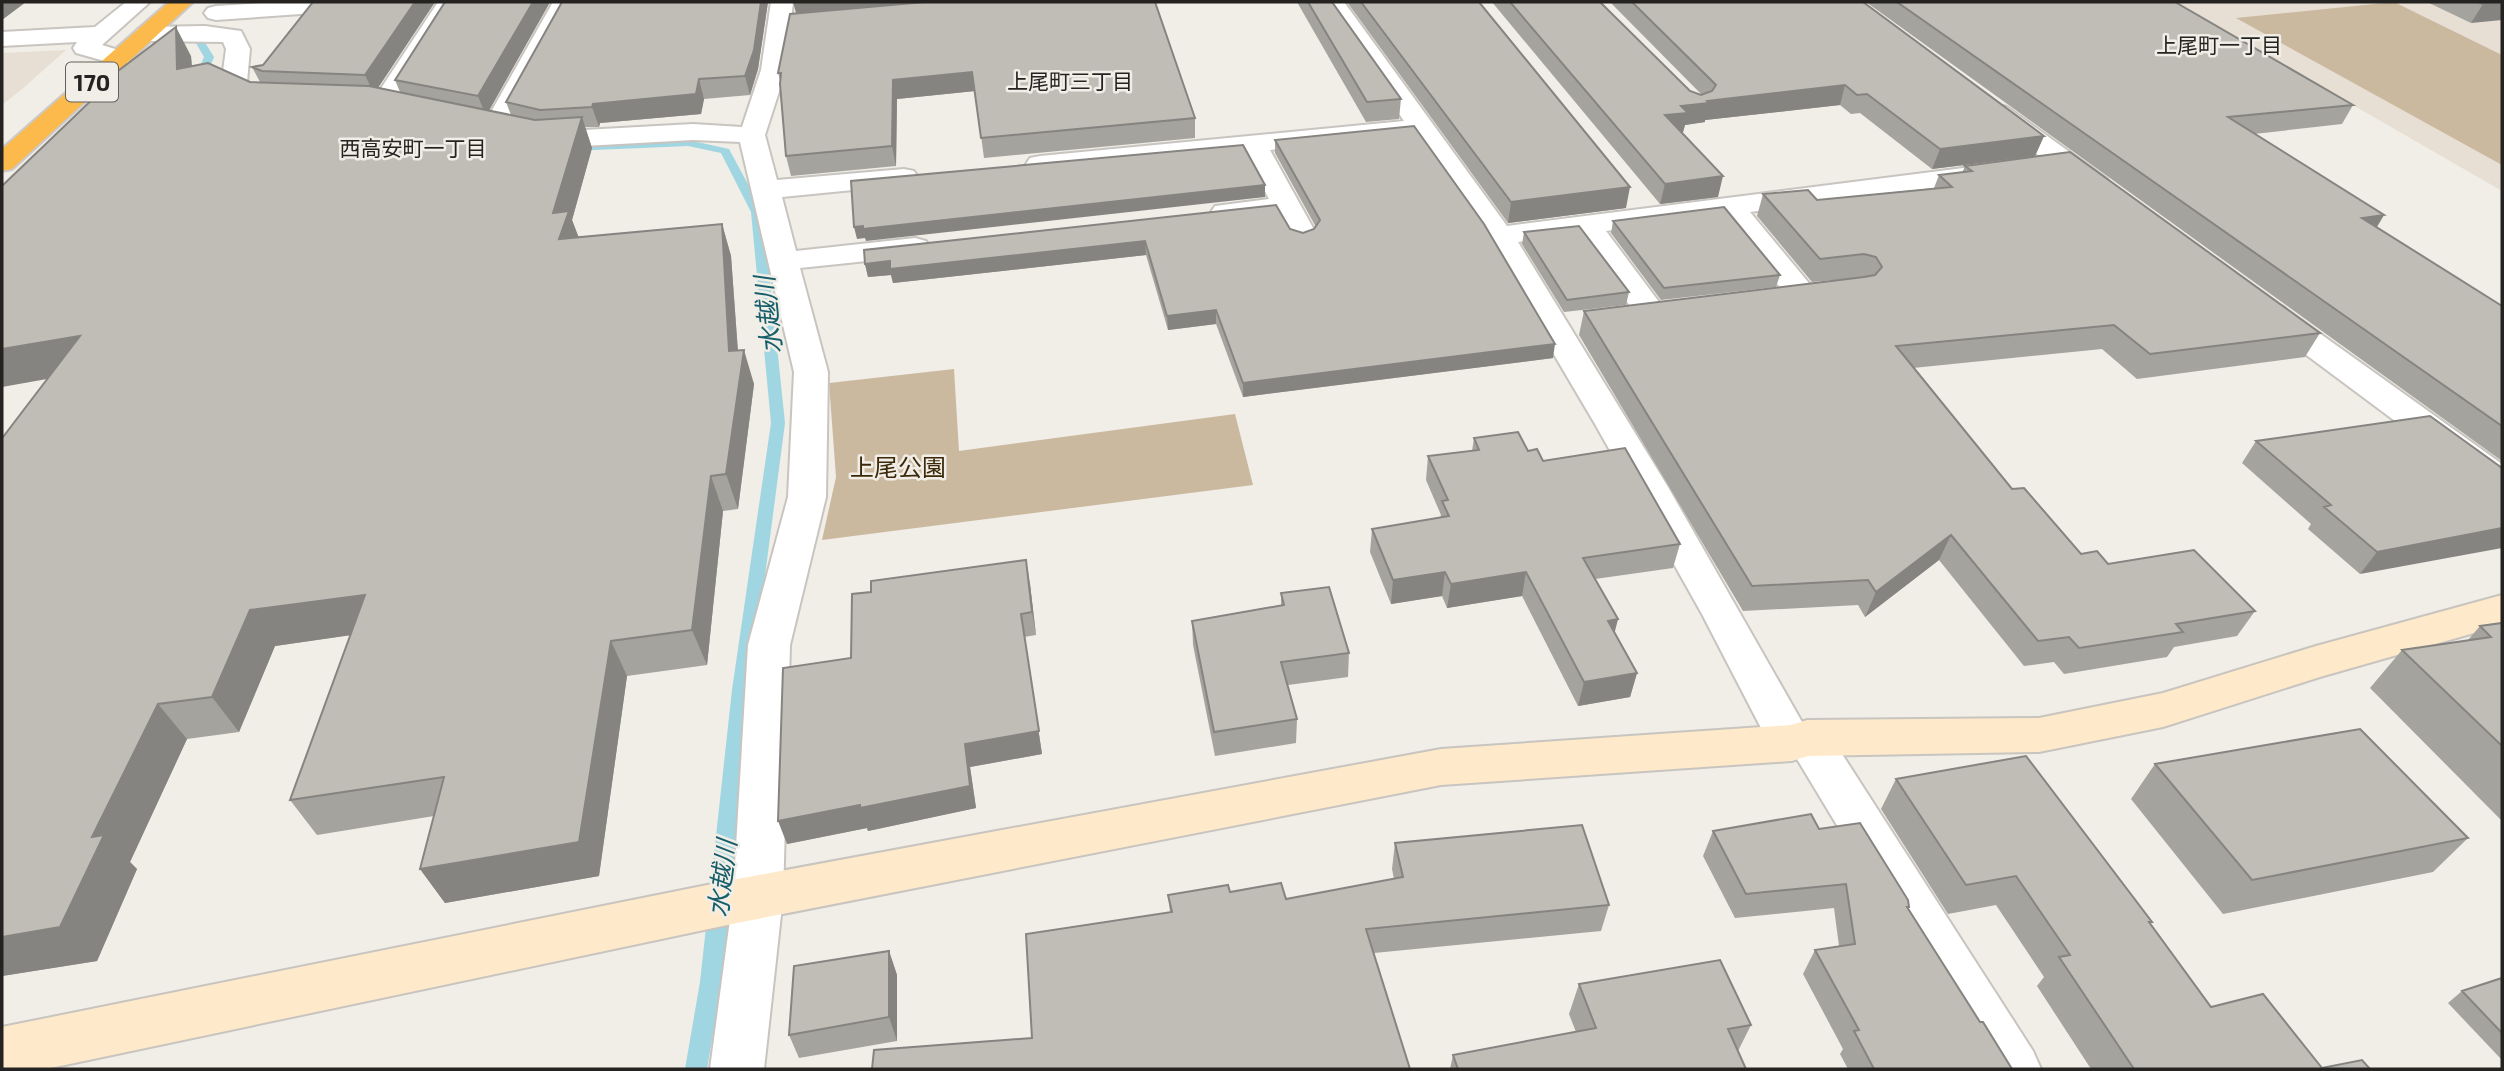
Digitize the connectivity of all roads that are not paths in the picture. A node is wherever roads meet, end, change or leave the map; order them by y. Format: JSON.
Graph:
{"nodes":[{"id":1,"x":139,"y":2,"type":"edge"},
{"id":2,"x":182,"y":2,"type":"edge"},
{"id":3,"x":373,"y":2,"type":"edge"},
{"id":4,"x":449,"y":2,"type":"edge"},
{"id":5,"x":564,"y":2,"type":"edge"},
{"id":6,"x":1333,"y":2,"type":"edge"},
{"id":7,"x":781,"y":13,"type":"edge"},
{"id":8,"x":216,"y":16,"type":"edge"},
{"id":9,"x":808,"y":21,"type":"edge"},
{"id":10,"x":102,"y":33,"type":"junction"},
{"id":11,"x":146,"y":34,"type":"junction"},
{"id":12,"x":2,"y":39,"type":"edge"},
{"id":13,"x":118,"y":58,"type":"junction"},
{"id":14,"x":1971,"y":93,"type":"edge"},
{"id":15,"x":292,"y":102,"type":"edge"},
{"id":16,"x":357,"y":104,"type":"edge"},
{"id":17,"x":1422,"y":127,"type":"junction"},
{"id":18,"x":752,"y":135,"type":"junction"},
{"id":19,"x":1253,"y":143,"type":"junction"},
{"id":20,"x":2,"y":163,"type":"edge"},
{"id":21,"x":2066,"y":163,"type":"junction"},
{"id":22,"x":1017,"y":166,"type":"edge"},
{"id":23,"x":933,"y":174,"type":"edge"},
{"id":24,"x":766,"y":190,"type":"junction"},
{"id":25,"x":2122,"y":204,"type":"edge"},
{"id":26,"x":1286,"y":206,"type":"junction"},
{"id":27,"x":1729,"y":206,"type":"junction"},
{"id":28,"x":1191,"y":216,"type":"edge"},
{"id":29,"x":1586,"y":225,"type":"junction"},
{"id":30,"x":1302,"y":235,"type":"edge"},
{"id":31,"x":1499,"y":236,"type":"junction"},
{"id":32,"x":947,"y":243,"type":"edge"},
{"id":33,"x":784,"y":261,"type":"junction"},
{"id":34,"x":2245,"y":294,"type":"edge"},
{"id":35,"x":1801,"y":295,"type":"edge"},
{"id":36,"x":1554,"y":326,"type":"junction"},
{"id":37,"x":2502,"y":482,"type":"edge"},
{"id":38,"x":2502,"y":610,"type":"edge"},
{"id":39,"x":1799,"y":741,"type":"junction"},
{"id":40,"x":729,"y":903,"type":"junction"},
{"id":41,"x":2,"y":1053,"type":"edge"},
{"id":42,"x":737,"y":1069,"type":"edge"},
{"id":43,"x":2014,"y":1069,"type":"edge"}],
"edges":[{"from":1,"to":10,"type":"street"},
{"from":2,"to":11,"type":"highway","number":"170"},
{"from":3,"to":8,"type":"street"},
{"from":4,"to":16,"type":"street"},
{"from":5,"to":18,"type":"street"},
{"from":6,"to":17,"type":"street"},
{"from":7,"to":9,"type":"street"},
{"from":7,"to":18,"type":"street"},
{"from":8,"to":11,"type":"street"},
{"from":8,"to":15,"type":"street"},
{"from":10,"to":12,"type":"street"},
{"from":10,"to":13,"type":"street"},
{"from":11,"to":13,"type":"highway","number":"170"},
{"from":13,"to":20,"type":"highway","number":"170"},
{"from":14,"to":21,"type":"street"},
{"from":17,"to":19,"type":"street"},
{"from":17,"to":31,"type":"street"},
{"from":18,"to":24,"type":"street"},
{"from":19,"to":22,"type":"street"},
{"from":19,"to":26,"type":"street"},
{"from":21,"to":25,"type":"street"},
{"from":21,"to":27,"type":"street"},
{"from":23,"to":24,"type":"street"},
{"from":24,"to":33,"type":"street"},
{"from":26,"to":28,"type":"street"},
{"from":26,"to":30,"type":"street"},
{"from":27,"to":29,"type":"street"},
{"from":27,"to":35,"type":"street"},
{"from":29,"to":31,"type":"street"},
{"from":29,"to":36,"type":"street"},
{"from":31,"to":36,"type":"street"},
{"from":32,"to":33,"type":"street"},
{"from":33,"to":40,"type":"street"},
{"from":34,"to":37,"type":"street"},
{"from":36,"to":39,"type":"street"},
{"from":38,"to":39,"type":"street"},
{"from":39,"to":40,"type":"street"},
{"from":39,"to":43,"type":"street"},
{"from":40,"to":41,"type":"street"},
{"from":40,"to":42,"type":"street"}]}
